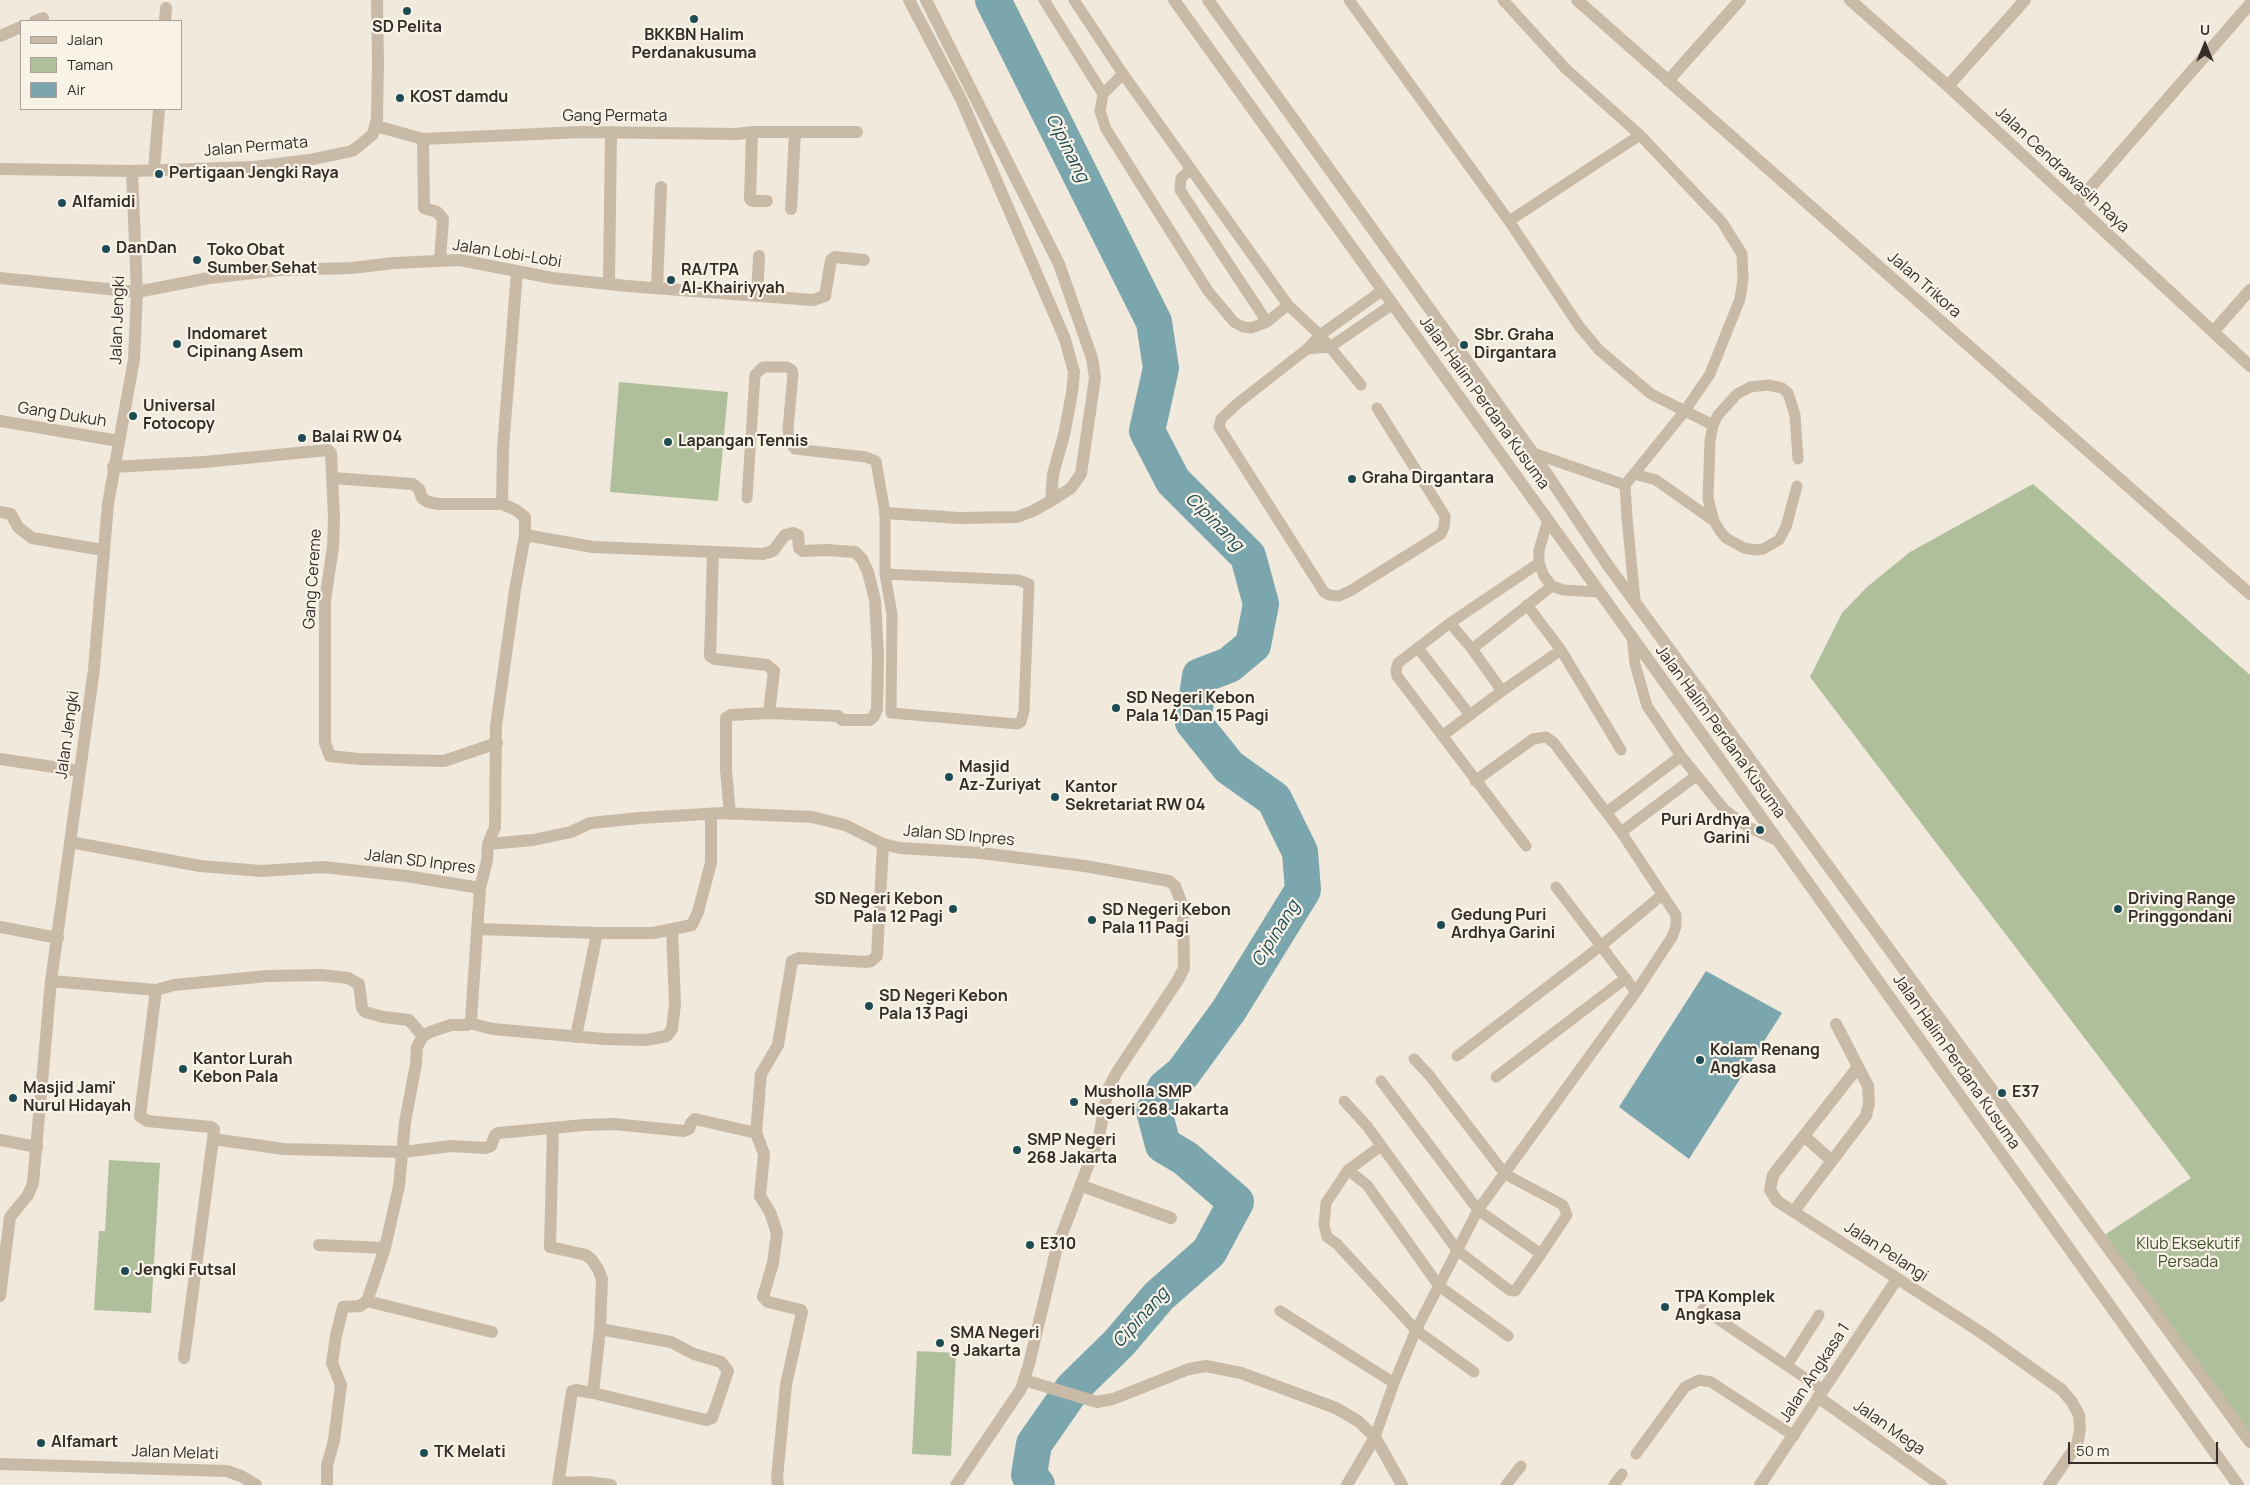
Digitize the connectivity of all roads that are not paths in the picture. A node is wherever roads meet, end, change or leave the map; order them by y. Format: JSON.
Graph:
{"nodes":[{"id":1,"x":377,"y":0,"type":"edge"},
{"id":2,"x":909,"y":0,"type":"edge"},
{"id":3,"x":926,"y":0,"type":"edge"},
{"id":4,"x":1044,"y":0,"type":"edge"},
{"id":5,"x":1074,"y":0,"type":"edge"},
{"id":6,"x":1174,"y":0,"type":"edge"},
{"id":7,"x":1208,"y":0,"type":"edge"},
{"id":8,"x":1350,"y":0,"type":"edge"},
{"id":9,"x":1503,"y":0,"type":"edge"},
{"id":10,"x":1577,"y":0,"type":"edge"},
{"id":11,"x":1740,"y":0,"type":"edge"},
{"id":12,"x":1850,"y":0,"type":"edge"},
{"id":13,"x":2024,"y":0,"type":"edge"},
{"id":14,"x":2250,"y":4,"type":"edge"},
{"id":15,"x":20,"y":27,"type":"edge"},
{"id":16,"x":0,"y":36,"type":"edge"},
{"id":17,"x":1122,"y":74,"type":"junction"},
{"id":18,"x":1668,"y":80,"type":"junction"},
{"id":19,"x":1948,"y":86,"type":"junction"},
{"id":20,"x":1102,"y":94,"type":"junction"},
{"id":21,"x":159,"y":110,"type":"edge"},
{"id":22,"x":376,"y":126,"type":"junction"},
{"id":23,"x":610,"y":132,"type":"junction"},
{"id":24,"x":752,"y":132,"type":"junction"},
{"id":25,"x":795,"y":132,"type":"junction"},
{"id":26,"x":856,"y":132,"type":"dead end"},
{"id":27,"x":1640,"y":135,"type":"junction"},
{"id":28,"x":423,"y":139,"type":"junction"},
{"id":29,"x":0,"y":169,"type":"edge"},
{"id":30,"x":1191,"y":169,"type":"junction"},
{"id":31,"x":154,"y":170,"type":"junction"},
{"id":32,"x":132,"y":171,"type":"junction"},
{"id":33,"x":661,"y":187,"type":"dead end"},
{"id":34,"x":767,"y":201,"type":"dead end"},
{"id":35,"x":2076,"y":204,"type":"junction"},
{"id":36,"x":791,"y":209,"type":"dead end"},
{"id":37,"x":1510,"y":221,"type":"junction"},
{"id":38,"x":759,"y":256,"type":"dead end"},
{"id":39,"x":440,"y":260,"type":"junction"},
{"id":40,"x":864,"y":260,"type":"dead end"},
{"id":41,"x":517,"y":272,"type":"junction"},
{"id":42,"x":0,"y":278,"type":"edge"},
{"id":43,"x":608,"y":284,"type":"junction"},
{"id":44,"x":657,"y":288,"type":"junction"},
{"id":45,"x":1383,"y":290,"type":"junction"},
{"id":46,"x":2250,"y":290,"type":"edge"},
{"id":47,"x":137,"y":292,"type":"junction"},
{"id":48,"x":758,"y":296,"type":"junction"},
{"id":49,"x":1393,"y":304,"type":"junction"},
{"id":50,"x":1288,"y":306,"type":"junction"},
{"id":51,"x":1267,"y":322,"type":"junction"},
{"id":52,"x":2213,"y":332,"type":"junction"},
{"id":53,"x":1320,"y":335,"type":"junction"},
{"id":54,"x":1330,"y":347,"type":"junction"},
{"id":55,"x":1307,"y":349,"type":"junction"},
{"id":56,"x":2250,"y":366,"type":"edge"},
{"id":57,"x":1361,"y":385,"type":"dead end"},
{"id":58,"x":1377,"y":408,"type":"dead end"},
{"id":59,"x":1684,"y":412,"type":"junction"},
{"id":60,"x":0,"y":421,"type":"edge"},
{"id":61,"x":1713,"y":425,"type":"junction"},
{"id":62,"x":119,"y":441,"type":"junction"},
{"id":63,"x":1533,"y":453,"type":"junction"},
{"id":64,"x":1798,"y":459,"type":"dead end"},
{"id":65,"x":114,"y":467,"type":"junction"},
{"id":66,"x":1634,"y":474,"type":"junction"},
{"id":67,"x":333,"y":478,"type":"junction"},
{"id":68,"x":1625,"y":485,"type":"junction"},
{"id":69,"x":1797,"y":486,"type":"dead end"},
{"id":70,"x":747,"y":498,"type":"dead end"},
{"id":71,"x":1051,"y":501,"type":"junction"},
{"id":72,"x":502,"y":504,"type":"junction"},
{"id":73,"x":0,"y":512,"type":"edge"},
{"id":74,"x":885,"y":514,"type":"junction"},
{"id":75,"x":1548,"y":520,"type":"junction"},
{"id":76,"x":1714,"y":521,"type":"junction"},
{"id":77,"x":525,"y":535,"type":"junction"},
{"id":78,"x":103,"y":550,"type":"junction"},
{"id":79,"x":713,"y":552,"type":"junction"},
{"id":80,"x":1539,"y":563,"type":"junction"},
{"id":81,"x":886,"y":574,"type":"junction"},
{"id":82,"x":1552,"y":586,"type":"junction"},
{"id":83,"x":1600,"y":592,"type":"junction"},
{"id":84,"x":2250,"y":594,"type":"edge"},
{"id":85,"x":1635,"y":600,"type":"junction"},
{"id":86,"x":1528,"y":605,"type":"junction"},
{"id":87,"x":1450,"y":623,"type":"junction"},
{"id":88,"x":1632,"y":636,"type":"junction"},
{"id":89,"x":1418,"y":648,"type":"junction"},
{"id":90,"x":1472,"y":649,"type":"junction"},
{"id":91,"x":1561,"y":650,"type":"junction"},
{"id":92,"x":1502,"y":691,"type":"junction"},
{"id":93,"x":769,"y":714,"type":"junction"},
{"id":94,"x":1470,"y":715,"type":"junction"},
{"id":95,"x":1442,"y":736,"type":"junction"},
{"id":96,"x":497,"y":743,"type":"junction"},
{"id":97,"x":1621,"y":750,"type":"dead end"},
{"id":98,"x":1681,"y":756,"type":"junction"},
{"id":99,"x":0,"y":759,"type":"edge"},
{"id":100,"x":80,"y":771,"type":"junction"},
{"id":101,"x":1696,"y":776,"type":"junction"},
{"id":102,"x":1475,"y":781,"type":"junction"},
{"id":103,"x":1607,"y":812,"type":"junction"},
{"id":104,"x":711,"y":814,"type":"junction"},
{"id":105,"x":730,"y":814,"type":"junction"},
{"id":106,"x":1621,"y":832,"type":"junction"},
{"id":107,"x":1778,"y":841,"type":"junction"},
{"id":108,"x":70,"y":842,"type":"junction"},
{"id":109,"x":488,"y":844,"type":"junction"},
{"id":110,"x":884,"y":844,"type":"junction"},
{"id":111,"x":1526,"y":846,"type":"dead end"},
{"id":112,"x":1556,"y":887,"type":"dead end"},
{"id":113,"x":480,"y":888,"type":"junction"},
{"id":114,"x":1662,"y":895,"type":"junction"},
{"id":115,"x":0,"y":927,"type":"edge"},
{"id":116,"x":476,"y":929,"type":"junction"},
{"id":117,"x":672,"y":929,"type":"junction"},
{"id":118,"x":596,"y":933,"type":"junction"},
{"id":119,"x":58,"y":938,"type":"junction"},
{"id":120,"x":1602,"y":945,"type":"junction"},
{"id":121,"x":1626,"y":978,"type":"junction"},
{"id":122,"x":51,"y":981,"type":"junction"},
{"id":123,"x":156,"y":990,"type":"junction"},
{"id":124,"x":1636,"y":992,"type":"junction"},
{"id":125,"x":469,"y":1024,"type":"junction"},
{"id":126,"x":1836,"y":1024,"type":"dead end"},
{"id":127,"x":423,"y":1036,"type":"junction"},
{"id":128,"x":576,"y":1037,"type":"junction"},
{"id":129,"x":1457,"y":1056,"type":"dead end"},
{"id":130,"x":1414,"y":1059,"type":"dead end"},
{"id":131,"x":1858,"y":1067,"type":"junction"},
{"id":132,"x":1496,"y":1077,"type":"dead end"},
{"id":133,"x":1380,"y":1081,"type":"dead end"},
{"id":134,"x":1344,"y":1101,"type":"dead end"},
{"id":135,"x":553,"y":1128,"type":"junction"},
{"id":136,"x":756,"y":1133,"type":"junction"},
{"id":137,"x":1804,"y":1136,"type":"junction"},
{"id":138,"x":213,"y":1139,"type":"junction"},
{"id":139,"x":0,"y":1140,"type":"edge"},
{"id":140,"x":1381,"y":1146,"type":"junction"},
{"id":141,"x":37,"y":1147,"type":"junction"},
{"id":142,"x":403,"y":1152,"type":"junction"},
{"id":143,"x":1831,"y":1160,"type":"junction"},
{"id":144,"x":1348,"y":1170,"type":"junction"},
{"id":145,"x":1504,"y":1174,"type":"junction"},
{"id":146,"x":1082,"y":1186,"type":"junction"},
{"id":147,"x":1478,"y":1210,"type":"junction"},
{"id":148,"x":1794,"y":1211,"type":"junction"},
{"id":149,"x":1171,"y":1218,"type":"dead end"},
{"id":150,"x":319,"y":1245,"type":"dead end"},
{"id":151,"x":385,"y":1248,"type":"junction"},
{"id":152,"x":1457,"y":1250,"type":"junction"},
{"id":153,"x":1541,"y":1254,"type":"junction"},
{"id":154,"x":1897,"y":1279,"type":"junction"},
{"id":155,"x":1,"y":1281,"type":"edge"},
{"id":156,"x":1439,"y":1286,"type":"junction"},
{"id":157,"x":0,"y":1296,"type":"edge"},
{"id":158,"x":368,"y":1301,"type":"junction"},
{"id":159,"x":1703,"y":1309,"type":"dead end"},
{"id":160,"x":1280,"y":1310,"type":"dead end"},
{"id":161,"x":1819,"y":1315,"type":"dead end"},
{"id":162,"x":600,"y":1329,"type":"junction"},
{"id":163,"x":1416,"y":1330,"type":"junction"},
{"id":164,"x":492,"y":1332,"type":"dead end"},
{"id":165,"x":1508,"y":1336,"type":"dead end"},
{"id":166,"x":184,"y":1358,"type":"dead end"},
{"id":167,"x":1787,"y":1365,"type":"junction"},
{"id":168,"x":1474,"y":1372,"type":"dead end"},
{"id":169,"x":1030,"y":1382,"type":"junction"},
{"id":170,"x":1394,"y":1383,"type":"junction"},
{"id":171,"x":593,"y":1393,"type":"junction"},
{"id":172,"x":1820,"y":1394,"type":"junction"},
{"id":173,"x":1794,"y":1436,"type":"junction"},
{"id":174,"x":1375,"y":1437,"type":"junction"},
{"id":175,"x":2250,"y":1442,"type":"edge"},
{"id":176,"x":1636,"y":1454,"type":"dead end"},
{"id":177,"x":0,"y":1464,"type":"edge"},
{"id":178,"x":1522,"y":1466,"type":"dead end"},
{"id":179,"x":1622,"y":1474,"type":"dead end"},
{"id":180,"x":558,"y":1484,"type":"edge"},
{"id":181,"x":256,"y":1485,"type":"edge"},
{"id":182,"x":327,"y":1485,"type":"edge"},
{"id":183,"x":611,"y":1485,"type":"edge"},
{"id":184,"x":778,"y":1485,"type":"edge"},
{"id":185,"x":956,"y":1485,"type":"edge"},
{"id":186,"x":1347,"y":1485,"type":"edge"},
{"id":187,"x":1402,"y":1485,"type":"edge"},
{"id":188,"x":1506,"y":1485,"type":"edge"},
{"id":189,"x":1614,"y":1485,"type":"edge"},
{"id":190,"x":1760,"y":1485,"type":"edge"},
{"id":191,"x":1941,"y":1485,"type":"edge"},
{"id":192,"x":2049,"y":1485,"type":"edge"},
{"id":193,"x":2238,"y":1485,"type":"edge"}],
"edges":[{"from":1,"to":22,"type":"street"},
{"from":2,"to":71,"type":"street"},
{"from":3,"to":71,"type":"street"},
{"from":4,"to":20,"type":"lane"},
{"from":5,"to":17,"type":"lane"},
{"from":6,"to":45,"type":"street","name":"Jalan Halim Perdana Kusuma"},
{"from":7,"to":63,"type":"street","name":"Jalan Halim Perdana Kusuma"},
{"from":8,"to":37,"type":"lane"},
{"from":9,"to":27,"type":"lane"},
{"from":10,"to":18,"type":"street","name":"Jalan Trikora"},
{"from":11,"to":18,"type":"street"},
{"from":12,"to":19,"type":"street","name":"Jalan Cendrawasih Raya"},
{"from":13,"to":19,"type":"street"},
{"from":14,"to":35,"type":"street"},
{"from":15,"to":16,"type":"street"},
{"from":17,"to":20,"type":"lane"},
{"from":17,"to":30,"type":"lane"},
{"from":18,"to":84,"type":"street","name":"Jalan Trikora"},
{"from":19,"to":35,"type":"street","name":"Jalan Cendrawasih Raya"},
{"from":20,"to":51,"type":"lane"},
{"from":21,"to":31,"type":"street"},
{"from":22,"to":28,"type":"street","name":"Gang Permata"},
{"from":22,"to":31,"type":"street","name":"Jalan Permata"},
{"from":23,"to":24,"type":"street","name":"Gang Permata"},
{"from":23,"to":28,"type":"street","name":"Gang Permata"},
{"from":23,"to":43,"type":"street"},
{"from":24,"to":25,"type":"street","name":"Gang Permata"},
{"from":24,"to":34,"type":"street"},
{"from":25,"to":26,"type":"street","name":"Gang Permata"},
{"from":25,"to":36,"type":"street"},
{"from":27,"to":37,"type":"lane"},
{"from":27,"to":59,"type":"lane"},
{"from":28,"to":39,"type":"street"},
{"from":29,"to":32,"type":"street","name":"Jalan Permata"},
{"from":30,"to":50,"type":"lane"},
{"from":30,"to":51,"type":"lane"},
{"from":31,"to":32,"type":"street","name":"Jalan Permata"},
{"from":32,"to":47,"type":"street","name":"Jalan Jengki"},
{"from":33,"to":44,"type":"street"},
{"from":35,"to":52,"type":"street","name":"Jalan Cendrawasih Raya"},
{"from":37,"to":59,"type":"lane"},
{"from":38,"to":48,"type":"street"},
{"from":39,"to":41,"type":"street","name":"Jalan Lobi-Lobi"},
{"from":39,"to":47,"type":"street","name":"Jalan Lobi-Lobi"},
{"from":40,"to":48,"type":"street","name":"Jalan Lobi-Lobi"},
{"from":41,"to":43,"type":"street","name":"Jalan Lobi-Lobi"},
{"from":41,"to":72,"type":"street"},
{"from":42,"to":47,"type":"street","name":"Jalan Lobi-Lobi"},
{"from":43,"to":44,"type":"street","name":"Jalan Lobi-Lobi"},
{"from":44,"to":48,"type":"street","name":"Jalan Lobi-Lobi"},
{"from":45,"to":49,"type":"street","name":"Jalan Halim Perdana Kusuma"},
{"from":45,"to":53,"type":"lane"},
{"from":46,"to":52,"type":"street"},
{"from":47,"to":62,"type":"street","name":"Jalan Jengki"},
{"from":49,"to":54,"type":"lane"},
{"from":49,"to":75,"type":"street","name":"Jalan Halim Perdana Kusuma"},
{"from":50,"to":51,"type":"lane"},
{"from":50,"to":53,"type":"lane"},
{"from":52,"to":56,"type":"street","name":"Jalan Cendrawasih Raya"},
{"from":53,"to":54,"type":"lane"},
{"from":53,"to":55,"type":"lane"},
{"from":54,"to":55,"type":"lane"},
{"from":54,"to":57,"type":"lane"},
{"from":55,"to":58,"type":"lane"},
{"from":59,"to":61,"type":"lane"},
{"from":59,"to":66,"type":"lane"},
{"from":60,"to":62,"type":"street","name":"Gang Dukuh"},
{"from":61,"to":64,"type":"lane"},
{"from":61,"to":76,"type":"lane"},
{"from":62,"to":65,"type":"street","name":"Jalan Jengki"},
{"from":63,"to":68,"type":"lane"},
{"from":63,"to":85,"type":"street","name":"Jalan Halim Perdana Kusuma"},
{"from":65,"to":67,"type":"street","name":"Gang Cereme"},
{"from":65,"to":78,"type":"street","name":"Jalan Jengki"},
{"from":66,"to":68,"type":"lane"},
{"from":66,"to":76,"type":"lane"},
{"from":67,"to":72,"type":"street"},
{"from":67,"to":96,"type":"street","name":"Gang Cereme"},
{"from":68,"to":85,"type":"lane"},
{"from":69,"to":76,"type":"lane"},
{"from":70,"to":74,"type":"lane"},
{"from":71,"to":74,"type":"street"},
{"from":72,"to":77,"type":"street"},
{"from":73,"to":78,"type":"street"},
{"from":74,"to":81,"type":"lane"},
{"from":75,"to":80,"type":"lane"},
{"from":75,"to":83,"type":"street","name":"Jalan Halim Perdana Kusuma"},
{"from":77,"to":79,"type":"street"},
{"from":77,"to":96,"type":"street"},
{"from":78,"to":100,"type":"street","name":"Jalan Jengki"},
{"from":79,"to":93,"type":"street"},
{"from":79,"to":93,"type":"street"},
{"from":80,"to":82,"type":"lane"},
{"from":80,"to":87,"type":"lane"},
{"from":81,"to":81,"type":"lane"},
{"from":82,"to":83,"type":"lane"},
{"from":82,"to":86,"type":"lane"},
{"from":83,"to":88,"type":"street","name":"Jalan Halim Perdana Kusuma"},
{"from":85,"to":175,"type":"street","name":"Jalan Halim Perdana Kusuma"},
{"from":86,"to":90,"type":"lane"},
{"from":86,"to":91,"type":"lane"},
{"from":87,"to":89,"type":"lane"},
{"from":87,"to":90,"type":"lane"},
{"from":88,"to":98,"type":"lane"},
{"from":88,"to":107,"type":"street","name":"Jalan Halim Perdana Kusuma"},
{"from":89,"to":94,"type":"lane"},
{"from":89,"to":95,"type":"lane"},
{"from":90,"to":92,"type":"lane"},
{"from":91,"to":92,"type":"lane"},
{"from":91,"to":97,"type":"lane"},
{"from":92,"to":94,"type":"lane"},
{"from":93,"to":105,"type":"street"},
{"from":94,"to":95,"type":"lane"},
{"from":95,"to":102,"type":"lane"},
{"from":96,"to":109,"type":"street"},
{"from":98,"to":101,"type":"lane"},
{"from":98,"to":103,"type":"lane"},
{"from":99,"to":100,"type":"street"},
{"from":100,"to":108,"type":"street","name":"Jalan Jengki"},
{"from":101,"to":106,"type":"lane"},
{"from":101,"to":107,"type":"lane"},
{"from":102,"to":103,"type":"lane"},
{"from":102,"to":111,"type":"lane"},
{"from":103,"to":106,"type":"lane"},
{"from":104,"to":105,"type":"street","name":"Jalan SD Inpres"},
{"from":104,"to":109,"type":"street","name":"Jalan SD Inpres"},
{"from":104,"to":117,"type":"street"},
{"from":105,"to":110,"type":"street","name":"Jalan SD Inpres"},
{"from":106,"to":114,"type":"lane"},
{"from":107,"to":193,"type":"street","name":"Jalan Halim Perdana Kusuma"},
{"from":108,"to":113,"type":"street","name":"Jalan SD Inpres"},
{"from":108,"to":119,"type":"street","name":"Jalan Jengki"},
{"from":109,"to":113,"type":"street","name":"Jalan SD Inpres"},
{"from":110,"to":136,"type":"street"},
{"from":110,"to":146,"type":"street","name":"Jalan SD Inpres"},
{"from":112,"to":120,"type":"lane"},
{"from":113,"to":116,"type":"street"},
{"from":114,"to":120,"type":"lane"},
{"from":114,"to":124,"type":"lane"},
{"from":115,"to":119,"type":"street"},
{"from":116,"to":118,"type":"street"},
{"from":116,"to":125,"type":"street"},
{"from":117,"to":118,"type":"street"},
{"from":117,"to":128,"type":"street"},
{"from":118,"to":128,"type":"street"},
{"from":119,"to":122,"type":"street","name":"Jalan Jengki"},
{"from":120,"to":121,"type":"lane"},
{"from":120,"to":129,"type":"lane"},
{"from":121,"to":124,"type":"lane"},
{"from":121,"to":132,"type":"lane"},
{"from":122,"to":123,"type":"street"},
{"from":122,"to":141,"type":"street","name":"Jalan Jengki"},
{"from":123,"to":127,"type":"street"},
{"from":123,"to":138,"type":"street"},
{"from":124,"to":145,"type":"lane"},
{"from":125,"to":127,"type":"street"},
{"from":125,"to":128,"type":"street"},
{"from":126,"to":131,"type":"street"},
{"from":127,"to":142,"type":"street"},
{"from":130,"to":145,"type":"lane"},
{"from":131,"to":137,"type":"street","name":"Jalan Pelangi"},
{"from":131,"to":143,"type":"street"},
{"from":133,"to":147,"type":"lane"},
{"from":134,"to":140,"type":"lane"},
{"from":135,"to":136,"type":"street"},
{"from":135,"to":142,"type":"street"},
{"from":135,"to":162,"type":"street"},
{"from":136,"to":184,"type":"street"},
{"from":137,"to":143,"type":"street"},
{"from":137,"to":148,"type":"street","name":"Jalan Pelangi"},
{"from":138,"to":142,"type":"street"},
{"from":138,"to":166,"type":"street"},
{"from":139,"to":141,"type":"street"},
{"from":140,"to":144,"type":"lane"},
{"from":140,"to":152,"type":"lane"},
{"from":141,"to":155,"type":"street","name":"Jalan Jengki"},
{"from":142,"to":151,"type":"street"},
{"from":143,"to":148,"type":"street"},
{"from":144,"to":156,"type":"lane"},
{"from":144,"to":163,"type":"lane"},
{"from":145,"to":147,"type":"lane"},
{"from":145,"to":153,"type":"lane"},
{"from":146,"to":149,"type":"street"},
{"from":146,"to":169,"type":"street","name":"Jalan SD Inpres"},
{"from":147,"to":152,"type":"lane"},
{"from":147,"to":153,"type":"lane"},
{"from":148,"to":154,"type":"street","name":"Jalan Pelangi"},
{"from":150,"to":151,"type":"street"},
{"from":151,"to":158,"type":"street"},
{"from":152,"to":153,"type":"lane"},
{"from":152,"to":156,"type":"lane"},
{"from":154,"to":172,"type":"street","name":"Jalan Angkasa 1"},
{"from":154,"to":192,"type":"street","name":"Jalan Pelangi"},
{"from":155,"to":157,"type":"street","name":"Jalan Jengki"},
{"from":156,"to":163,"type":"lane"},
{"from":156,"to":165,"type":"lane"},
{"from":158,"to":164,"type":"street"},
{"from":158,"to":182,"type":"street"},
{"from":159,"to":167,"type":"lane"},
{"from":160,"to":170,"type":"lane"},
{"from":161,"to":167,"type":"lane"},
{"from":162,"to":171,"type":"street"},
{"from":162,"to":171,"type":"street"},
{"from":163,"to":168,"type":"lane"},
{"from":163,"to":170,"type":"lane"},
{"from":167,"to":172,"type":"lane"},
{"from":169,"to":174,"type":"street"},
{"from":169,"to":185,"type":"street","name":"Jalan SD Inpres"},
{"from":170,"to":174,"type":"lane"},
{"from":171,"to":180,"type":"street"},
{"from":172,"to":173,"type":"street","name":"Jalan Angkasa 1"},
{"from":172,"to":191,"type":"street","name":"Jalan Mega"},
{"from":173,"to":176,"type":"lane"},
{"from":173,"to":190,"type":"street","name":"Jalan Angkasa 1"},
{"from":174,"to":186,"type":"street"},
{"from":174,"to":187,"type":"street"},
{"from":177,"to":181,"type":"street","name":"Jalan Melati"},
{"from":178,"to":188,"type":"lane"},
{"from":179,"to":189,"type":"lane"},
{"from":180,"to":183,"type":"street"}]}
